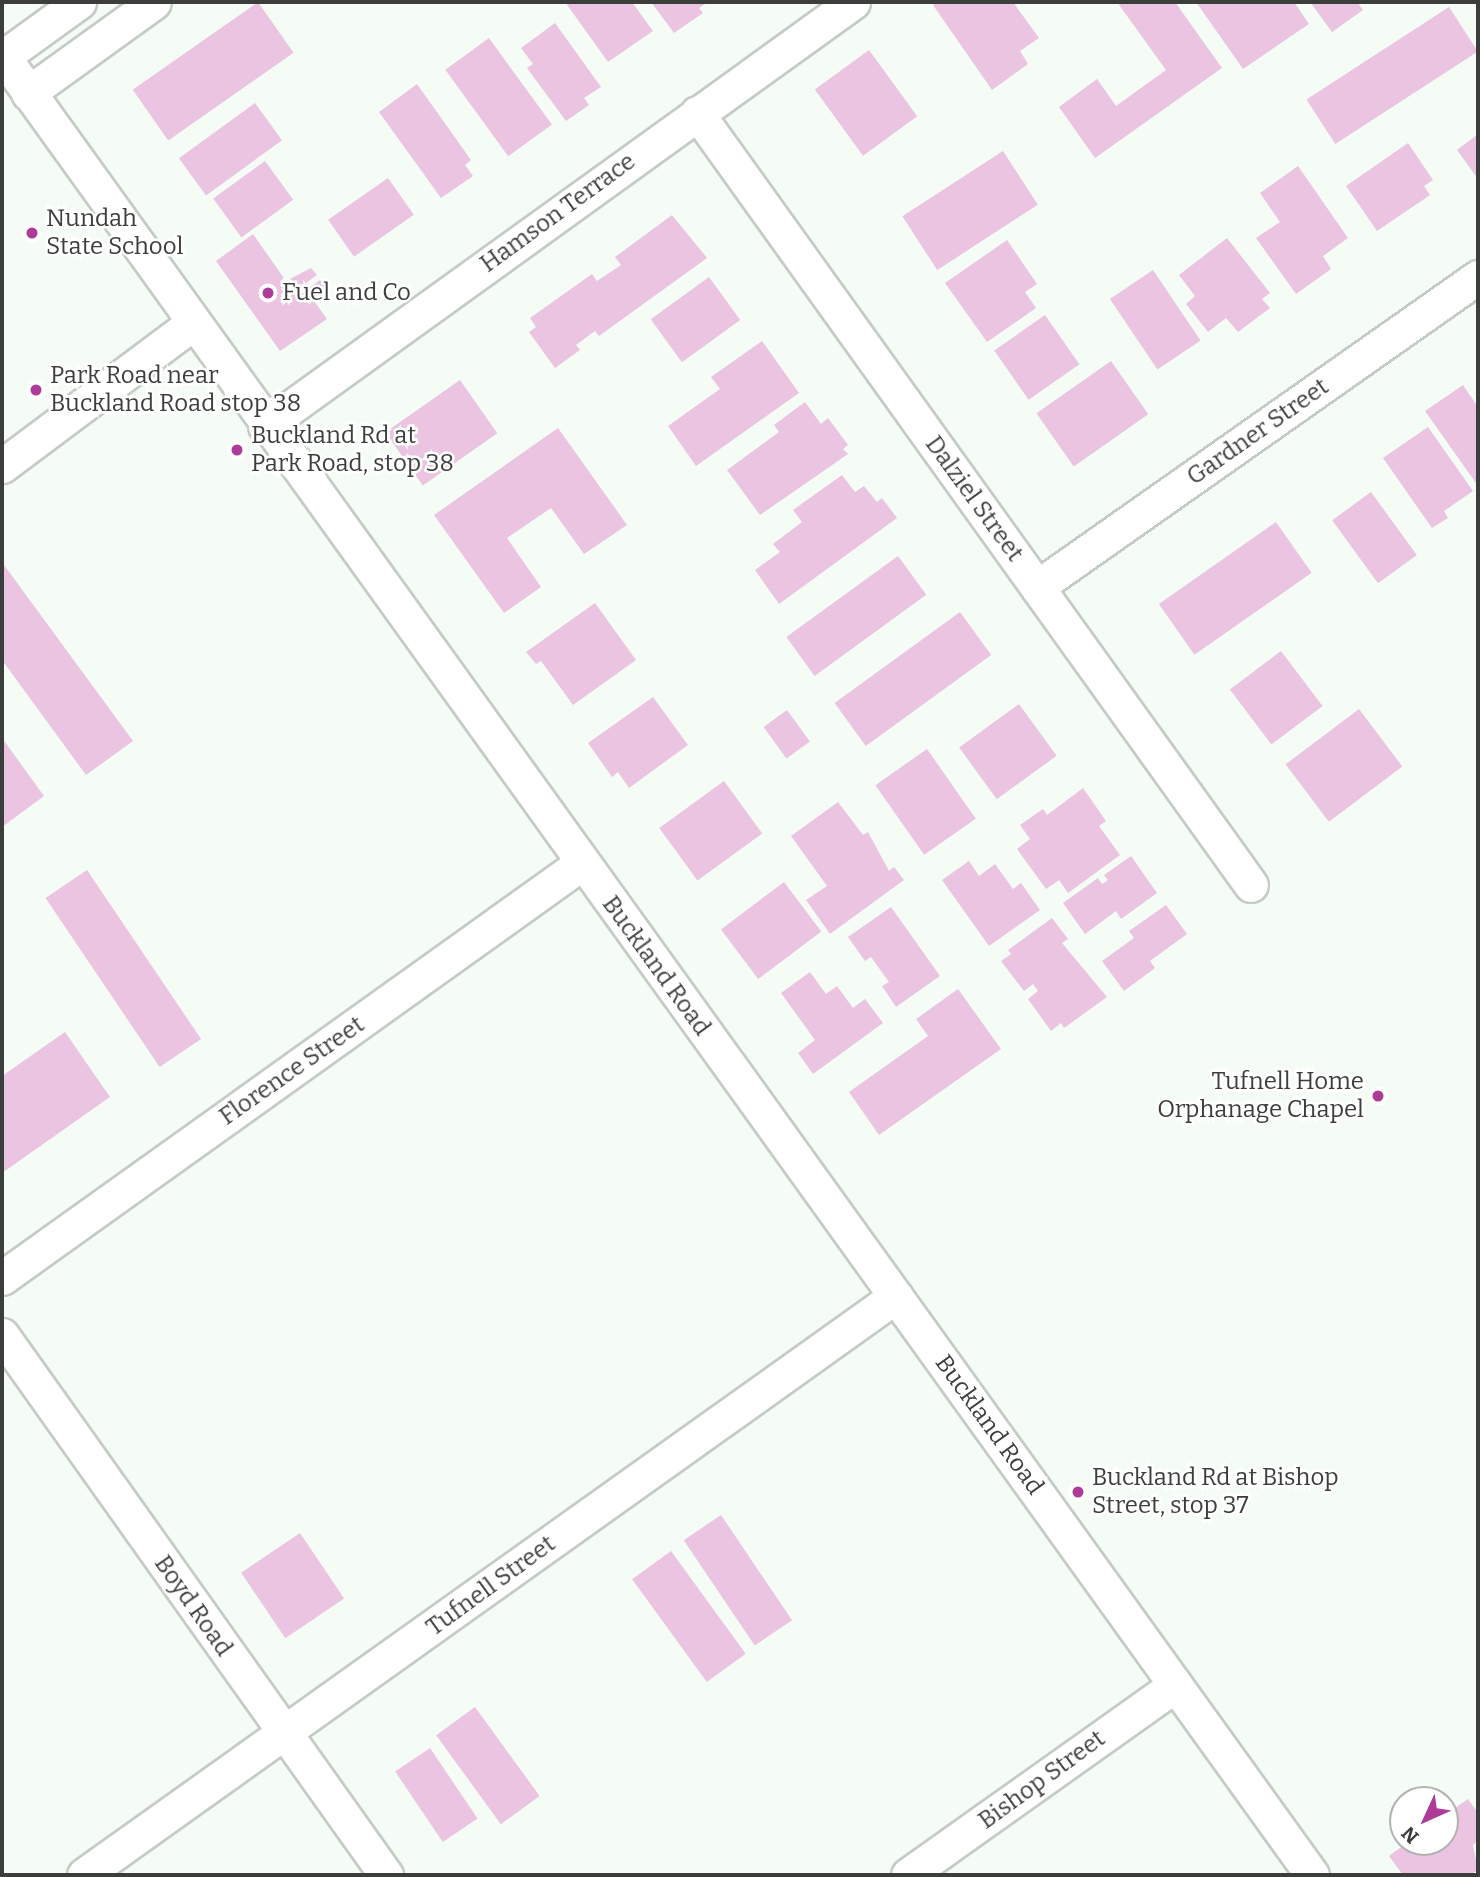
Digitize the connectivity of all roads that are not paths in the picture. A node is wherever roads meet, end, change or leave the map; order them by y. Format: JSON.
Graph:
{"nodes":[{"id":1,"x":79,"y":2,"type":"edge"},
{"id":2,"x":154,"y":2,"type":"edge"},
{"id":3,"x":853,"y":2,"type":"edge"},
{"id":4,"x":2,"y":56,"type":"edge"},
{"id":5,"x":28,"y":93,"type":"junction"},
{"id":6,"x":697,"y":113,"type":"junction"},
{"id":7,"x":1478,"y":277,"type":"edge"},
{"id":8,"x":192,"y":324,"type":"junction"},
{"id":9,"x":265,"y":426,"type":"junction"},
{"id":10,"x":2,"y":466,"type":"edge"},
{"id":11,"x":1037,"y":587,"type":"junction"},
{"id":12,"x":582,"y":863,"type":"junction"},
{"id":13,"x":1251,"y":885,"type":"dead end"},
{"id":14,"x":2,"y":1278,"type":"edge"},
{"id":15,"x":896,"y":1296,"type":"junction"},
{"id":16,"x":2,"y":1335,"type":"edge"},
{"id":17,"x":1175,"y":1685,"type":"junction"},
{"id":18,"x":284,"y":1735,"type":"junction"},
{"id":19,"x":84,"y":1875,"type":"edge"},
{"id":20,"x":387,"y":1875,"type":"edge"},
{"id":21,"x":908,"y":1875,"type":"edge"},
{"id":22,"x":1312,"y":1875,"type":"edge"}],
"edges":[{"from":1,"to":4,"type":"street"},
{"from":2,"to":5,"type":"street"},
{"from":3,"to":6,"type":"street","name":"Hamson Terrace"},
{"from":4,"to":5,"type":"street","name":"Buckland Road"},
{"from":5,"to":8,"type":"street","name":"Buckland Road"},
{"from":6,"to":9,"type":"street","name":"Hamson Terrace"},
{"from":6,"to":11,"type":"street","name":"Dalziel Street"},
{"from":7,"to":11,"type":"street","name":"Gardner Street"},
{"from":8,"to":9,"type":"street","name":"Buckland Road"},
{"from":8,"to":10,"type":"street"},
{"from":9,"to":12,"type":"street","name":"Buckland Road"},
{"from":11,"to":13,"type":"street","name":"Dalziel Street"},
{"from":12,"to":14,"type":"street","name":"Florence Street"},
{"from":12,"to":15,"type":"street","name":"Buckland Road"},
{"from":15,"to":17,"type":"street","name":"Buckland Road"},
{"from":15,"to":18,"type":"street","name":"Tufnell Street"},
{"from":16,"to":18,"type":"street","name":"Boyd Road"},
{"from":17,"to":21,"type":"street","name":"Bishop Street"},
{"from":17,"to":22,"type":"street","name":"Buckland Road"},
{"from":18,"to":19,"type":"street","name":"Tufnell Street"},
{"from":18,"to":20,"type":"street","name":"Boyd Road"}]}
